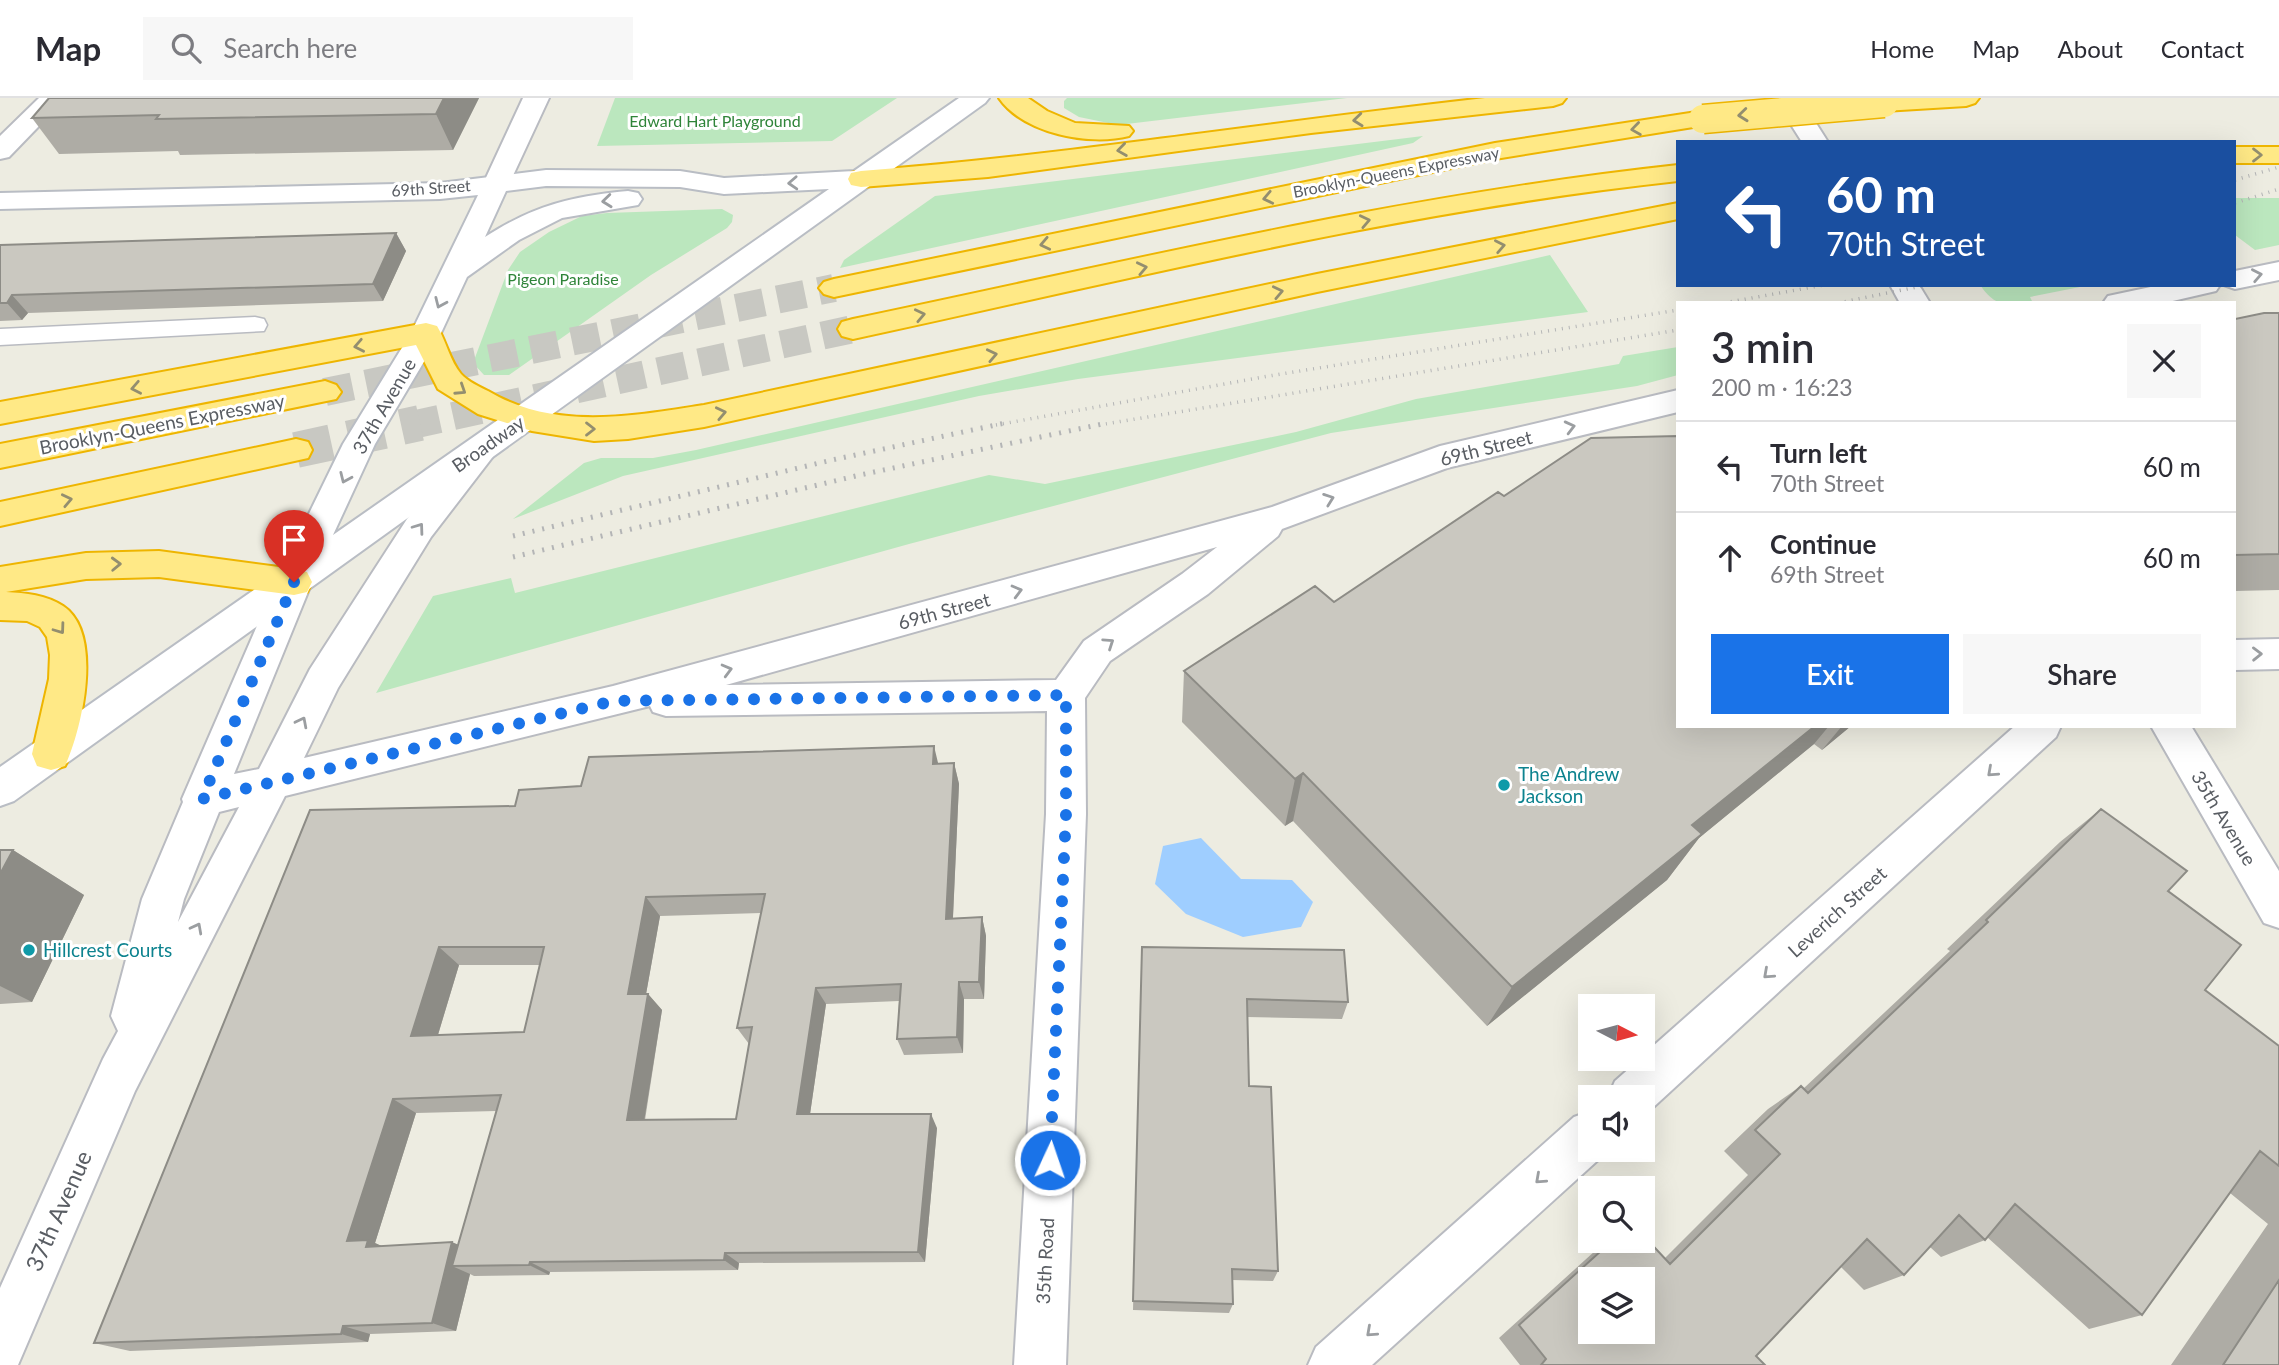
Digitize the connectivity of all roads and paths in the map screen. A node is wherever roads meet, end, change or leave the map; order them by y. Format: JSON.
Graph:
{"nodes":[{"id":1,"x":53,"y":98,"type":"edge"},
{"id":2,"x":536,"y":98,"type":"edge"},
{"id":3,"x":976,"y":98,"type":"edge"},
{"id":4,"x":1012,"y":98,"type":"edge"},
{"id":5,"x":1553,"y":98,"type":"edge"},
{"id":6,"x":1787,"y":98,"type":"edge"},
{"id":7,"x":1966,"y":98,"type":"edge"},
{"id":8,"x":1311,"y":125,"type":"junction"},
{"id":9,"x":1814,"y":140,"type":"edge"},
{"id":10,"x":0,"y":151,"type":"edge"},
{"id":11,"x":2236,"y":155,"type":"edge"},
{"id":12,"x":2279,"y":155,"type":"edge"},
{"id":13,"x":1676,"y":173,"type":"edge"},
{"id":14,"x":861,"y":179,"type":"junction"},
{"id":15,"x":496,"y":182,"type":"junction"},
{"id":16,"x":724,"y":186,"type":"junction"},
{"id":17,"x":2,"y":204,"type":"edge"},
{"id":18,"x":1676,"y":211,"type":"edge"},
{"id":19,"x":2279,"y":271,"type":"edge"},
{"id":20,"x":453,"y":273,"type":"junction"},
{"id":21,"x":2236,"y":279,"type":"edge"},
{"id":22,"x":2196,"y":287,"type":"edge"},
{"id":23,"x":834,"y":288,"type":"tunnel mouth"},
{"id":24,"x":2128,"y":301,"type":"edge"},
{"id":25,"x":255,"y":325,"type":"dead end"},
{"id":26,"x":853,"y":329,"type":"tunnel mouth"},
{"id":27,"x":426,"y":333,"type":"junction"},
{"id":28,"x":0,"y":337,"type":"edge"},
{"id":29,"x":325,"y":392,"type":"tunnel mouth"},
{"id":30,"x":1676,"y":401,"type":"edge"},
{"id":31,"x":0,"y":414,"type":"edge"},
{"id":32,"x":526,"y":416,"type":"junction"},
{"id":33,"x":485,"y":446,"type":"junction"},
{"id":34,"x":296,"y":450,"type":"tunnel mouth"},
{"id":35,"x":0,"y":456,"type":"edge"},
{"id":36,"x":0,"y":514,"type":"edge"},
{"id":37,"x":1280,"y":517,"type":"junction"},
{"id":38,"x":0,"y":580,"type":"edge"},
{"id":39,"x":294,"y":582,"type":"junction"},
{"id":40,"x":0,"y":606,"type":"edge"},
{"id":41,"x":2279,"y":654,"type":"edge"},
{"id":42,"x":2236,"y":655,"type":"edge"},
{"id":43,"x":1066,"y":695,"type":"junction"},
{"id":44,"x":614,"y":701,"type":"junction"},
{"id":45,"x":2040,"y":728,"type":"edge"},
{"id":46,"x":2171,"y":728,"type":"edge"},
{"id":47,"x":51,"y":754,"type":"junction"},
{"id":48,"x":270,"y":783,"type":"junction"},
{"id":49,"x":0,"y":789,"type":"edge"},
{"id":50,"x":202,"y":799,"type":"junction"},
{"id":51,"x":2279,"y":909,"type":"edge"},
{"id":52,"x":119,"y":1075,"type":"junction"},
{"id":53,"x":1644,"y":1085,"type":"edge"},
{"id":54,"x":1578,"y":1146,"type":"edge"},
{"id":55,"x":0,"y":1347,"type":"edge"},
{"id":56,"x":1040,"y":1365,"type":"edge"},
{"id":57,"x":1334,"y":1365,"type":"edge"}],
"edges":[{"from":1,"to":10,"type":"street"},
{"from":2,"to":15,"type":"street","name":"37th Avenue"},
{"from":3,"to":14,"type":"street","name":"Broadway"},
{"from":4,"to":8,"type":"highway"},
{"from":5,"to":8,"type":"highway","one_way":true},
{"from":6,"to":9,"type":"street"},
{"from":7,"to":23,"type":"highway","name":"Brooklyn-Queens Expressway","one_way":true,"bridge":true},
{"from":8,"to":14,"type":"highway","one_way":true},
{"from":11,"to":12,"type":"highway","one_way":true},
{"from":26,"to":13,"type":"highway","one_way":true},
{"from":14,"to":16,"type":"street","name":"69th Street","one_way":true},
{"from":14,"to":32,"type":"street","name":"Broadway"},
{"from":15,"to":16,"type":"street","name":"69th Street"},
{"from":15,"to":17,"type":"street","name":"69th Street"},
{"from":15,"to":20,"type":"street","name":"37th Avenue"},
{"from":16,"to":20,"type":"street","one_way":true},
{"from":32,"to":18,"type":"highway","one_way":true},
{"from":21,"to":19,"type":"street","one_way":true},
{"from":20,"to":27,"type":"street","name":"37th Avenue","one_way":true},
{"from":22,"to":24,"type":"street"},
{"from":25,"to":28,"type":"lane"},
{"from":27,"to":31,"type":"highway","one_way":true},
{"from":27,"to":32,"type":"highway","one_way":true},
{"from":27,"to":39,"type":"street","name":"37th Avenue","one_way":true},
{"from":29,"to":35,"type":"highway","name":"Brooklyn-Queens Expressway"},
{"from":37,"to":30,"type":"street","name":"69th Street","one_way":true},
{"from":32,"to":33,"type":"street","name":"Broadway"},
{"from":33,"to":39,"type":"street","name":"Broadway"},
{"from":48,"to":33,"type":"street","name":"37th Avenue","one_way":true},
{"from":36,"to":34,"type":"highway","one_way":true},
{"from":43,"to":37,"type":"street","one_way":true},
{"from":44,"to":37,"type":"street","name":"69th Street","one_way":true},
{"from":38,"to":39,"type":"highway","one_way":true},
{"from":39,"to":47,"type":"street","name":"Broadway"},
{"from":39,"to":50,"type":"street","name":"37th Avenue"},
{"from":40,"to":47,"type":"highway","one_way":true},
{"from":42,"to":41,"type":"street","one_way":true},
{"from":43,"to":44,"type":"street"},
{"from":43,"to":56,"type":"street","name":"35th Road"},
{"from":44,"to":48,"type":"street","name":"69th Street"},
{"from":45,"to":53,"type":"street","name":"Leverich Street","one_way":true},
{"from":46,"to":51,"type":"street","name":"35th Avenue"},
{"from":47,"to":49,"type":"street","name":"Broadway"},
{"from":48,"to":50,"type":"street","name":"69th Street"},
{"from":52,"to":48,"type":"street","name":"37th Avenue","one_way":true},
{"from":50,"to":52,"type":"street","name":"37th Avenue"},
{"from":52,"to":55,"type":"street","name":"37th Avenue"},
{"from":54,"to":57,"type":"street","one_way":true}]}
